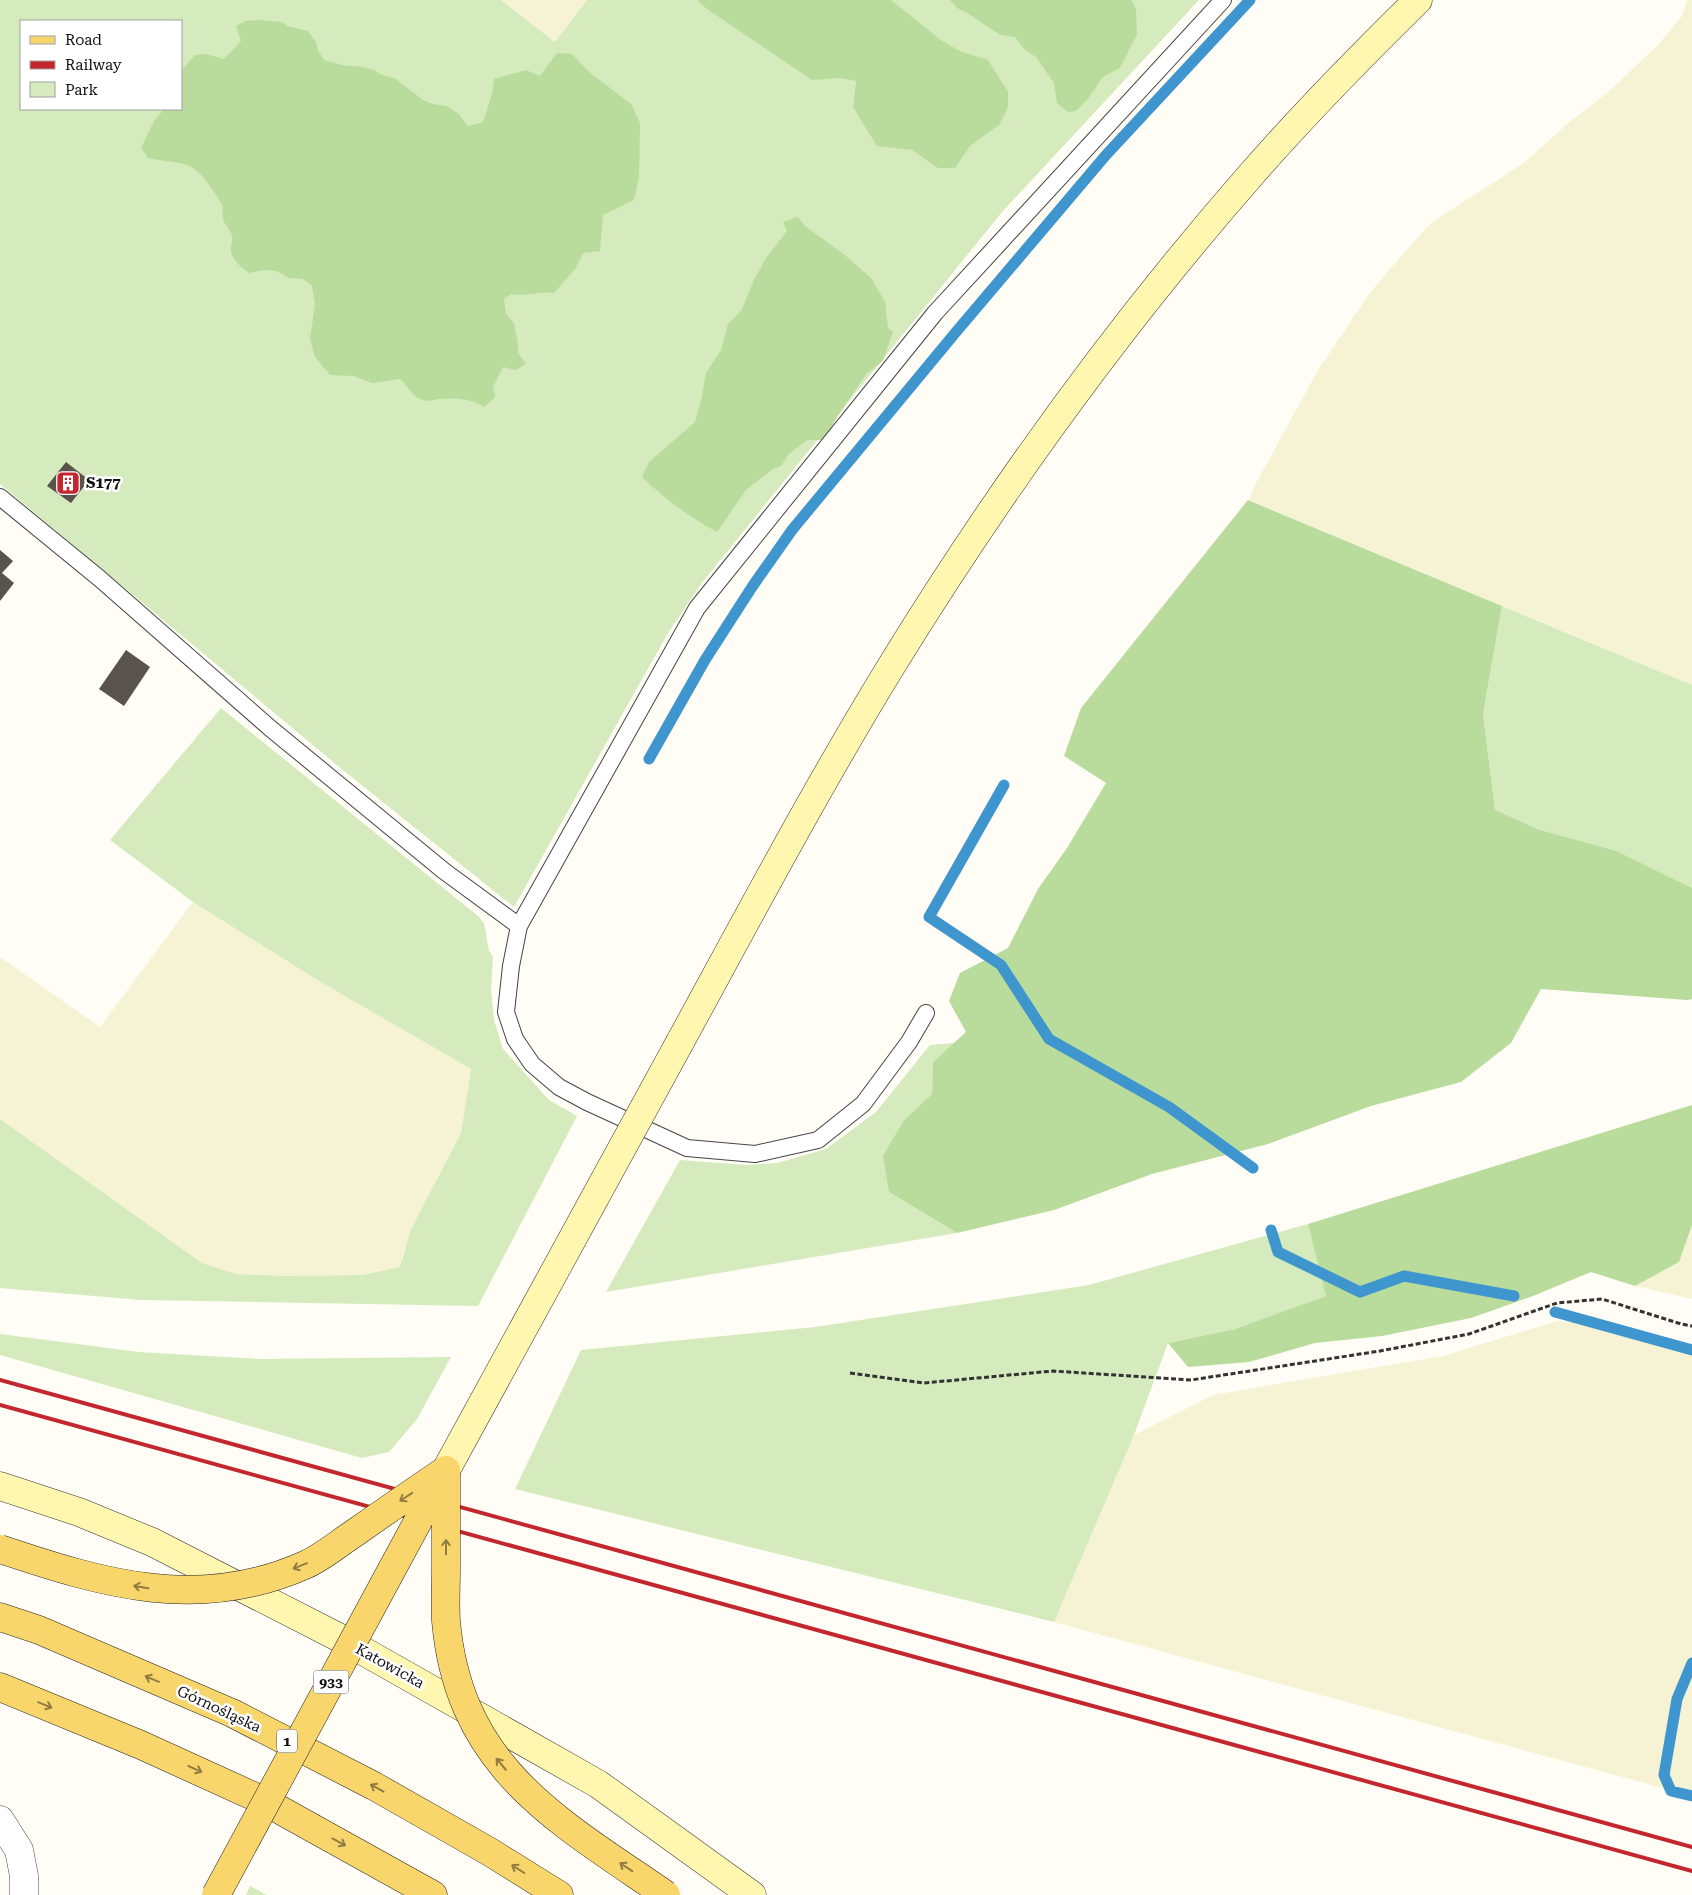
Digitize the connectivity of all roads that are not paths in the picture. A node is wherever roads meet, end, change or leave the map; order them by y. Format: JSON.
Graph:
{"nodes":[{"id":1,"x":1223,"y":0,"type":"edge"},
{"id":2,"x":1418,"y":0,"type":"edge"},
{"id":3,"x":0,"y":497,"type":"edge"},
{"id":4,"x":520,"y":926,"type":"junction"},
{"id":5,"x":926,"y":1013,"type":"dead end"},
{"id":6,"x":446,"y":1470,"type":"junction"},
{"id":7,"x":0,"y":1486,"type":"edge"},
{"id":8,"x":0,"y":1549,"type":"edge"},
{"id":9,"x":0,"y":1617,"type":"edge"},
{"id":10,"x":0,"y":1687,"type":"edge"},
{"id":11,"x":0,"y":1820,"type":"edge"},
{"id":12,"x":24,"y":1895,"type":"edge"},
{"id":13,"x":216,"y":1895,"type":"edge"},
{"id":14,"x":433,"y":1895,"type":"edge"},
{"id":15,"x":559,"y":1895,"type":"edge"},
{"id":16,"x":666,"y":1895,"type":"edge"},
{"id":17,"x":752,"y":1895,"type":"edge"}],
"edges":[{"from":1,"to":4,"type":"lane"},
{"from":2,"to":6,"type":"main road","number":"933","bridge":true},
{"from":3,"to":4,"type":"lane"},
{"from":4,"to":5,"type":"lane"},
{"from":6,"to":8,"type":"main road","one_way":true,"bridge":true},
{"from":6,"to":13,"type":"main road","number":"933","bridge":true},
{"from":16,"to":6,"type":"main road","one_way":true,"bridge":true},
{"from":7,"to":17,"type":"main road","name":"Katowicka"},
{"from":15,"to":9,"type":"main road","name":"Górnośląska","number":"1","one_way":true},
{"from":10,"to":14,"type":"main road","one_way":true},
{"from":11,"to":12,"type":"street"}]}
